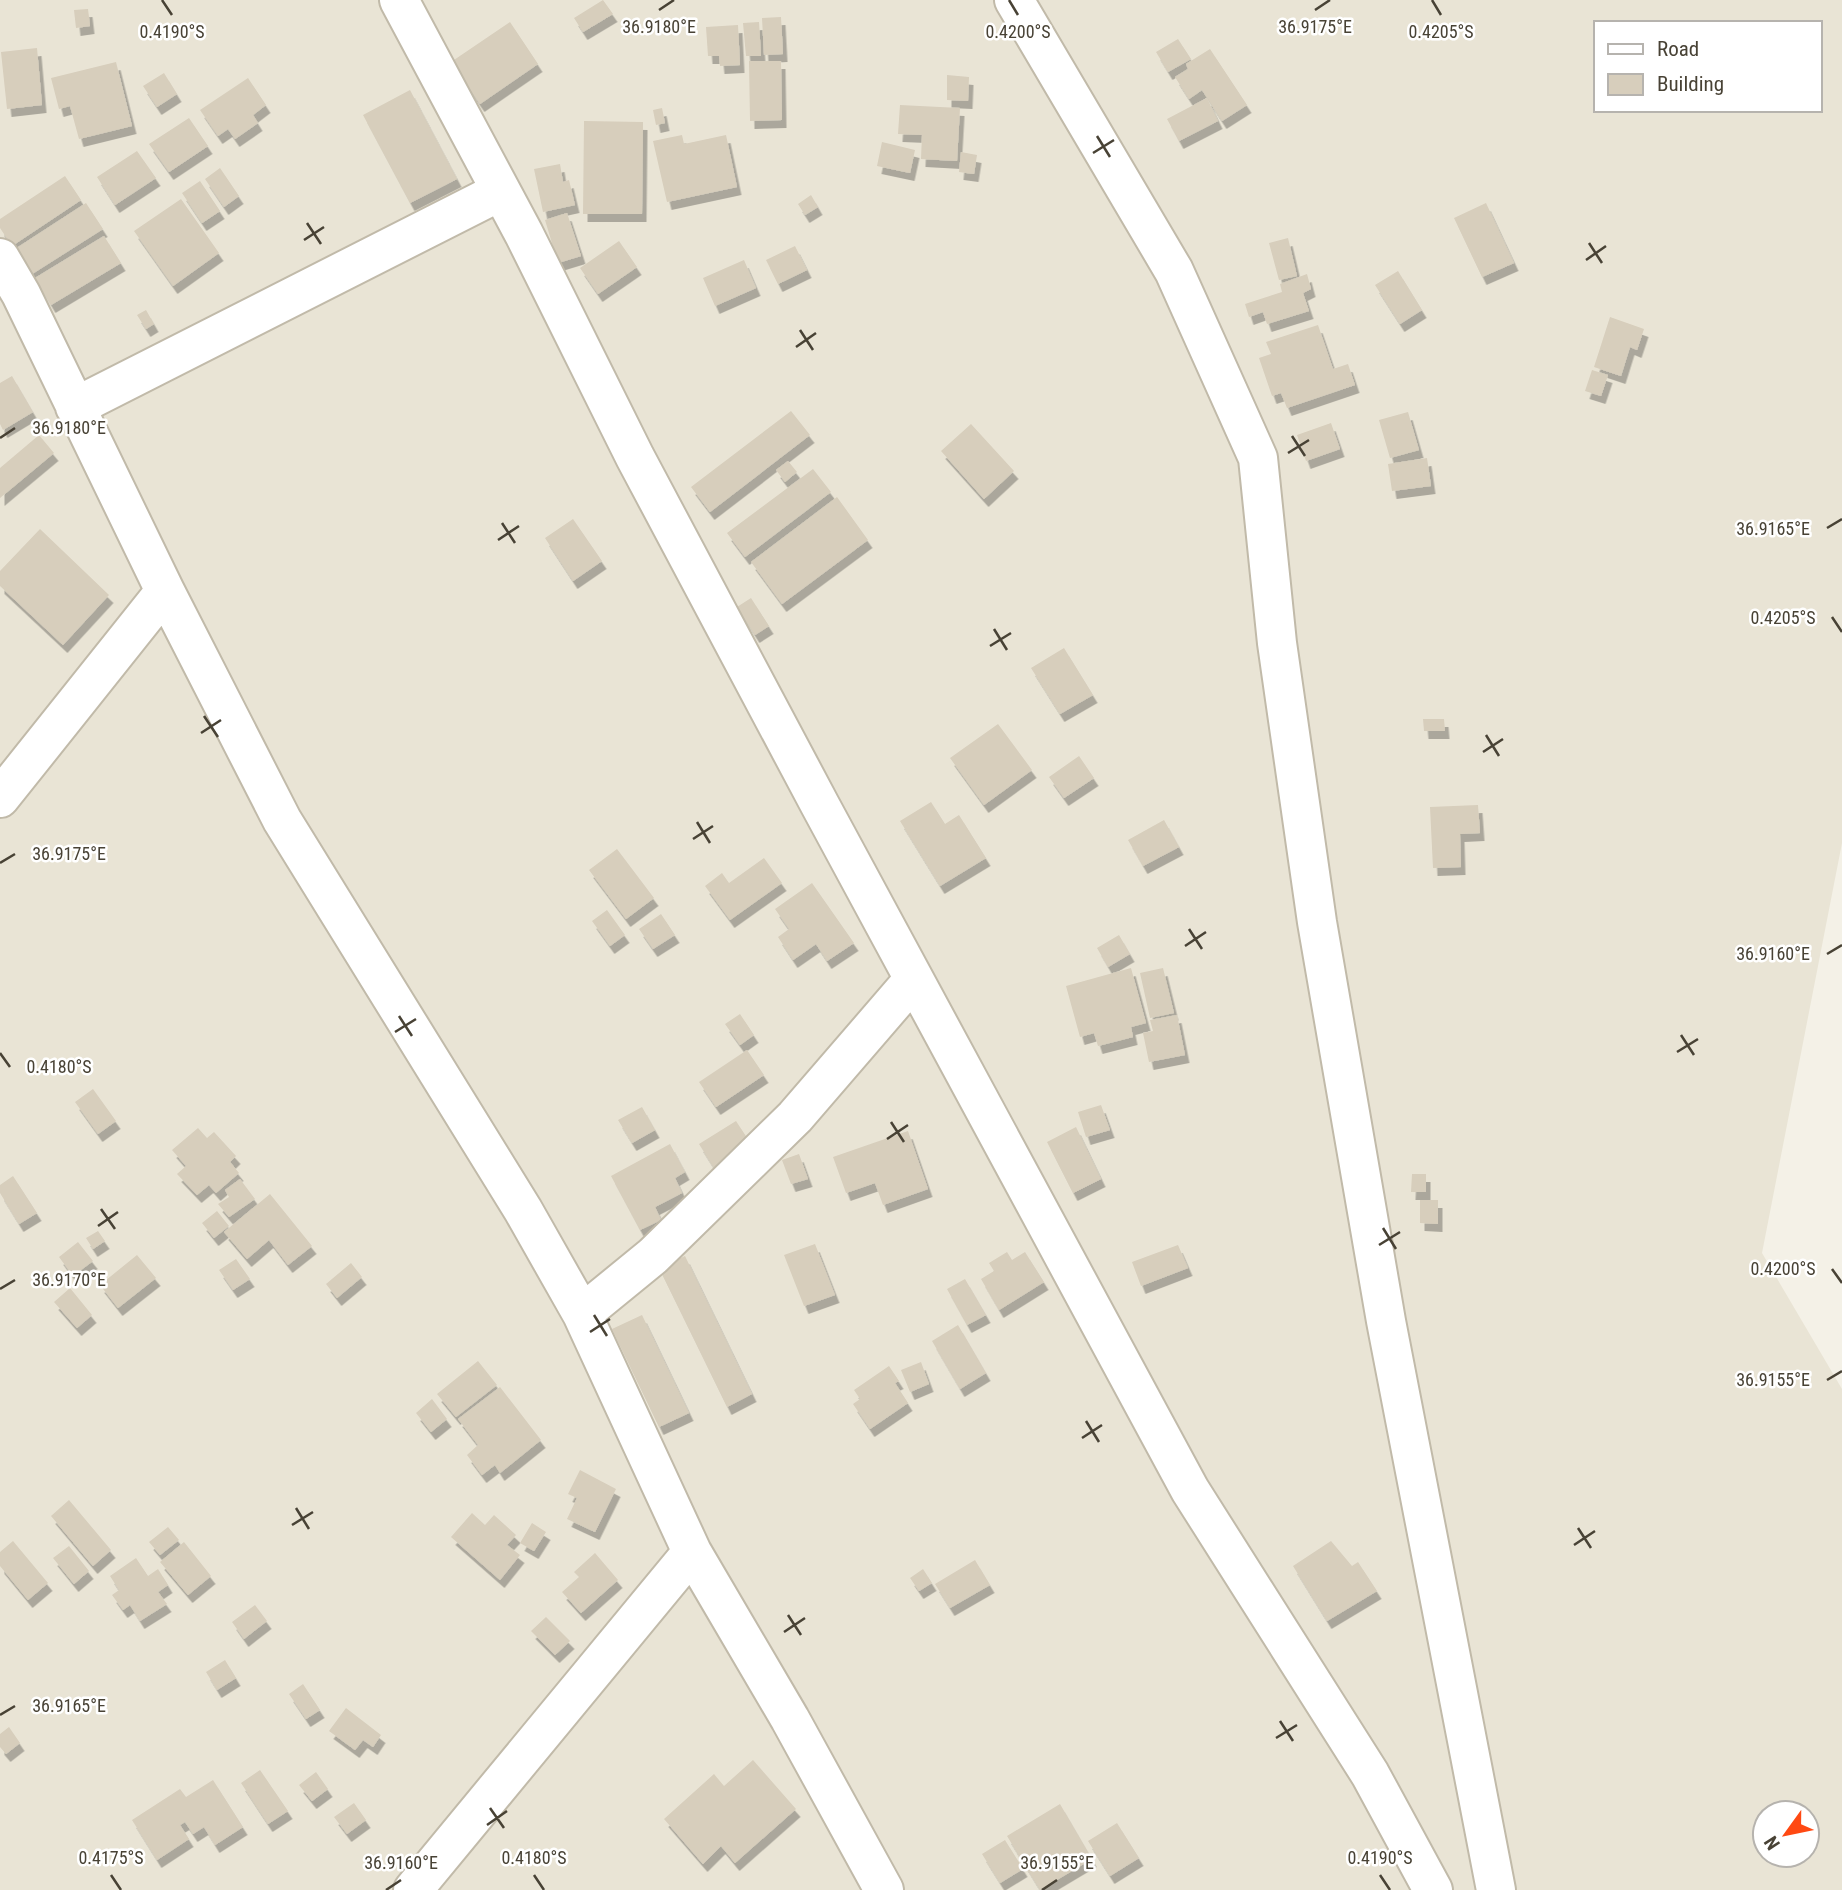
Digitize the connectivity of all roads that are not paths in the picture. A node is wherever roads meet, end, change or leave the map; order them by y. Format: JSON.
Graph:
{"nodes":[{"id":1,"x":399,"y":0,"type":"edge"},
{"id":2,"x":1014,"y":0,"type":"edge"},
{"id":3,"x":501,"y":191,"type":"junction"},
{"id":4,"x":0,"y":258,"type":"edge"},
{"id":5,"x":75,"y":407,"type":"junction"},
{"id":6,"x":165,"y":591,"type":"junction"},
{"id":7,"x":0,"y":798,"type":"edge"},
{"id":8,"x":914,"y":979,"type":"junction"},
{"id":9,"x":582,"y":1314,"type":"junction"},
{"id":10,"x":692,"y":1552,"type":"junction"},
{"id":11,"x":413,"y":1890,"type":"edge"},
{"id":12,"x":884,"y":1890,"type":"edge"},
{"id":13,"x":1433,"y":1890,"type":"edge"},
{"id":14,"x":1496,"y":1890,"type":"edge"}],
"edges":[{"from":1,"to":3,"type":"street"},
{"from":2,"to":14,"type":"street"},
{"from":3,"to":5,"type":"street"},
{"from":3,"to":8,"type":"street"},
{"from":4,"to":5,"type":"street"},
{"from":5,"to":6,"type":"street"},
{"from":6,"to":7,"type":"street"},
{"from":6,"to":9,"type":"street"},
{"from":8,"to":9,"type":"street"},
{"from":8,"to":13,"type":"street"},
{"from":9,"to":10,"type":"street"},
{"from":10,"to":11,"type":"street"},
{"from":10,"to":12,"type":"street"}]}
